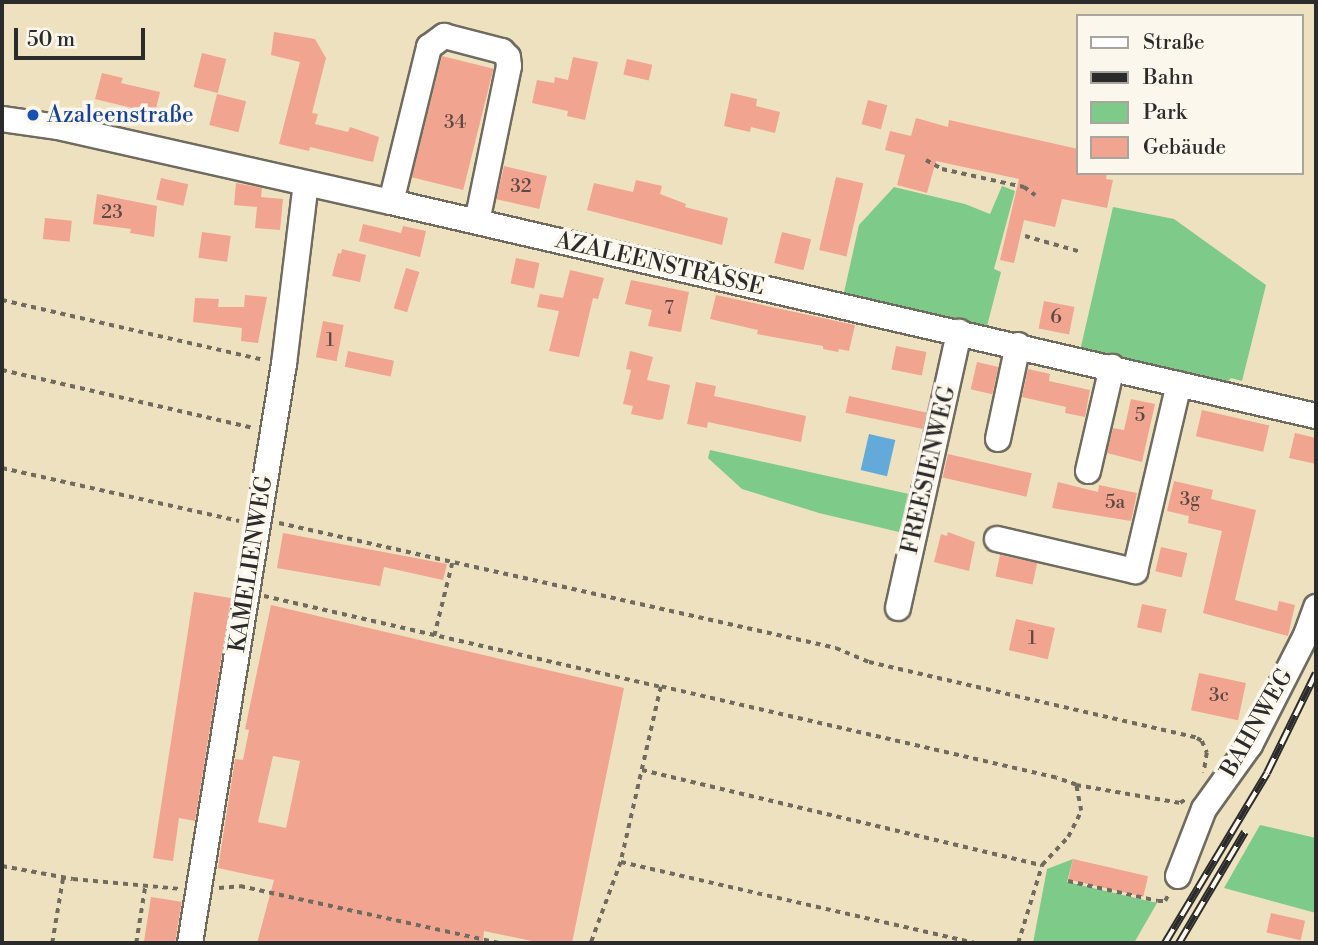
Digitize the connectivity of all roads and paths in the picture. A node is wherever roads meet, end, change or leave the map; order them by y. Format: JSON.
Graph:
{"nodes":[{"id":1,"x":2,"y":119,"type":"edge"},
{"id":2,"x":926,"y":160,"type":"dead end"},
{"id":3,"x":306,"y":183,"type":"junction"},
{"id":4,"x":1035,"y":195,"type":"dead end"},
{"id":5,"x":391,"y":202,"type":"junction"},
{"id":6,"x":477,"y":222,"type":"junction"},
{"id":7,"x":1025,"y":236,"type":"dead end"},
{"id":8,"x":1081,"y":252,"type":"dead end"},
{"id":9,"x":2,"y":300,"type":"edge"},
{"id":10,"x":960,"y":332,"type":"junction"},
{"id":11,"x":1018,"y":345,"type":"junction"},
{"id":12,"x":284,"y":364,"type":"junction"},
{"id":13,"x":1112,"y":367,"type":"junction"},
{"id":14,"x":2,"y":370,"type":"edge"},
{"id":15,"x":1179,"y":384,"type":"junction"},
{"id":16,"x":1316,"y":416,"type":"edge"},
{"id":17,"x":272,"y":433,"type":"junction"},
{"id":18,"x":998,"y":439,"type":"dead end"},
{"id":19,"x":2,"y":468,"type":"edge"},
{"id":20,"x":1088,"y":471,"type":"dead end"},
{"id":21,"x":258,"y":522,"type":"junction"},
{"id":22,"x":997,"y":539,"type":"dead end"},
{"id":23,"x":452,"y":563,"type":"junction"},
{"id":24,"x":247,"y":592,"type":"junction"},
{"id":25,"x":1316,"y":607,"type":"edge"},
{"id":26,"x":898,"y":608,"type":"dead end"},
{"id":27,"x":435,"y":636,"type":"junction"},
{"id":28,"x":662,"y":687,"type":"junction"},
{"id":29,"x":642,"y":770,"type":"junction"},
{"id":30,"x":1199,"y":784,"type":"dead end"},
{"id":31,"x":1076,"y":785,"type":"junction"},
{"id":32,"x":1193,"y":795,"type":"dead end"},
{"id":33,"x":621,"y":862,"type":"junction"},
{"id":34,"x":1042,"y":864,"type":"junction"},
{"id":35,"x":2,"y":866,"type":"edge"},
{"id":36,"x":1178,"y":876,"type":"dead end"},
{"id":37,"x":62,"y":877,"type":"junction"},
{"id":38,"x":1068,"y":881,"type":"dead end"},
{"id":39,"x":145,"y":887,"type":"junction"},
{"id":40,"x":199,"y":889,"type":"junction"},
{"id":41,"x":1158,"y":901,"type":"dead end"},
{"id":42,"x":52,"y":943,"type":"edge"},
{"id":43,"x":136,"y":943,"type":"edge"},
{"id":44,"x":190,"y":943,"type":"edge"},
{"id":45,"x":499,"y":943,"type":"edge"},
{"id":46,"x":591,"y":943,"type":"edge"},
{"id":47,"x":974,"y":943,"type":"edge"},
{"id":48,"x":1018,"y":943,"type":"edge"}],
"edges":[{"from":1,"to":3,"type":"street","name":"AZALEENSTRASSE"},
{"from":2,"to":4,"type":"path"},
{"from":3,"to":5,"type":"street","name":"AZALEENSTRASSE"},
{"from":3,"to":12,"type":"street","name":"KAMELIENWEG"},
{"from":5,"to":6,"type":"street","name":"AZALEENSTRASSE"},
{"from":5,"to":6,"type":"street"},
{"from":6,"to":10,"type":"street","name":"AZALEENSTRASSE"},
{"from":7,"to":8,"type":"path"},
{"from":9,"to":12,"type":"path"},
{"from":10,"to":11,"type":"street","name":"AZALEENSTRASSE"},
{"from":10,"to":26,"type":"street","name":"FREESIENWEG"},
{"from":11,"to":13,"type":"street","name":"AZALEENSTRASSE"},
{"from":11,"to":18,"type":"street"},
{"from":12,"to":17,"type":"street","name":"KAMELIENWEG"},
{"from":13,"to":15,"type":"street","name":"AZALEENSTRASSE"},
{"from":13,"to":20,"type":"street"},
{"from":14,"to":17,"type":"path"},
{"from":15,"to":16,"type":"street","name":"AZALEENSTRASSE"},
{"from":15,"to":22,"type":"street"},
{"from":17,"to":21,"type":"street","name":"KAMELIENWEG"},
{"from":19,"to":21,"type":"path"},
{"from":21,"to":23,"type":"path"},
{"from":21,"to":24,"type":"street","name":"KAMELIENWEG"},
{"from":23,"to":27,"type":"path"},
{"from":23,"to":30,"type":"path"},
{"from":24,"to":27,"type":"path"},
{"from":24,"to":40,"type":"street","name":"KAMELIENWEG"},
{"from":25,"to":36,"type":"street","name":"BAHNWEG"},
{"from":27,"to":28,"type":"path"},
{"from":28,"to":29,"type":"path"},
{"from":28,"to":31,"type":"path"},
{"from":29,"to":33,"type":"path"},
{"from":29,"to":34,"type":"path"},
{"from":31,"to":32,"type":"path"},
{"from":31,"to":34,"type":"path"},
{"from":33,"to":46,"type":"path"},
{"from":33,"to":47,"type":"path"},
{"from":34,"to":48,"type":"path"},
{"from":35,"to":37,"type":"path"},
{"from":37,"to":39,"type":"path"},
{"from":37,"to":42,"type":"path"},
{"from":38,"to":41,"type":"path"},
{"from":39,"to":40,"type":"path"},
{"from":39,"to":43,"type":"path"},
{"from":40,"to":44,"type":"street","name":"KAMELIENWEG"},
{"from":40,"to":45,"type":"path"}]}
